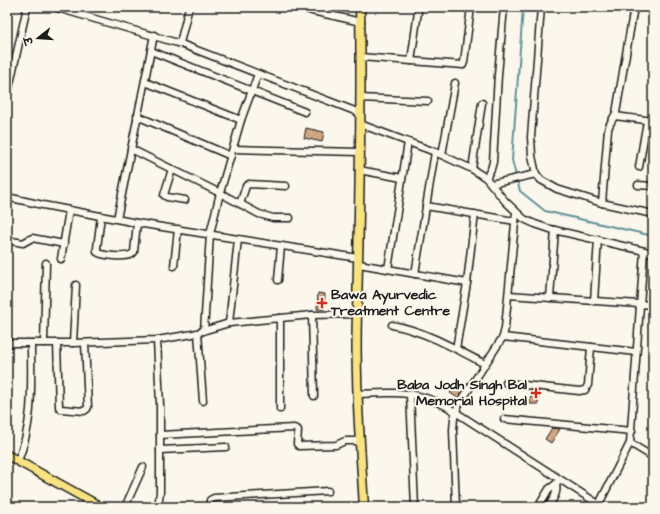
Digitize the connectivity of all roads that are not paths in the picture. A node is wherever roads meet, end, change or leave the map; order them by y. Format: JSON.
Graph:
{"nodes":[{"id":1,"x":27,"y":7,"type":"edge"},
{"id":2,"x":54,"y":7,"type":"edge"},
{"id":3,"x":189,"y":7,"type":"edge"},
{"id":4,"x":300,"y":7,"type":"edge"},
{"id":5,"x":360,"y":7,"type":"edge"},
{"id":6,"x":470,"y":7,"type":"edge"},
{"id":7,"x":504,"y":7,"type":"edge"},
{"id":8,"x":541,"y":7,"type":"edge"},
{"id":9,"x":634,"y":7,"type":"edge"},
{"id":10,"x":418,"y":12,"type":"dead end"},
{"id":11,"x":361,"y":22,"type":"junction"},
{"id":12,"x":154,"y":36,"type":"junction"},
{"id":13,"x":180,"y":43,"type":"junction"},
{"id":14,"x":151,"y":51,"type":"junction"},
{"id":15,"x":360,"y":57,"type":"junction"},
{"id":16,"x":411,"y":61,"type":"junction"},
{"id":17,"x":258,"y":74,"type":"junction"},
{"id":18,"x":144,"y":82,"type":"junction"},
{"id":19,"x":455,"y":84,"type":"dead end"},
{"id":20,"x":252,"y":90,"type":"junction"},
{"id":21,"x":7,"y":97,"type":"edge"},
{"id":22,"x":360,"y":98,"type":"junction"},
{"id":23,"x":428,"y":101,"type":"dead end"},
{"id":24,"x":482,"y":102,"type":"dead end"},
{"id":25,"x":305,"y":112,"type":"dead end"},
{"id":26,"x":360,"y":114,"type":"junction"},
{"id":27,"x":137,"y":116,"type":"junction"},
{"id":28,"x":615,"y":116,"type":"junction"},
{"id":29,"x":241,"y":120,"type":"junction"},
{"id":30,"x":650,"y":121,"type":"edge"},
{"id":31,"x":360,"y":124,"type":"junction"},
{"id":32,"x":408,"y":142,"type":"junction"},
{"id":33,"x":131,"y":149,"type":"junction"},
{"id":34,"x":233,"y":149,"type":"junction"},
{"id":35,"x":360,"y":152,"type":"junction"},
{"id":36,"x":435,"y":152,"type":"junction"},
{"id":37,"x":442,"y":155,"type":"junction"},
{"id":38,"x":231,"y":156,"type":"junction"},
{"id":39,"x":639,"y":167,"type":"dead end"},
{"id":40,"x":172,"y":169,"type":"junction"},
{"id":41,"x":472,"y":169,"type":"junction"},
{"id":42,"x":359,"y":170,"type":"junction"},
{"id":43,"x":536,"y":174,"type":"junction"},
{"id":44,"x":402,"y":178,"type":"junction"},
{"id":45,"x":486,"y":178,"type":"junction"},
{"id":46,"x":491,"y":184,"type":"junction"},
{"id":47,"x":638,"y":185,"type":"dead end"},
{"id":48,"x":286,"y":186,"type":"dead end"},
{"id":49,"x":653,"y":186,"type":"edge"},
{"id":50,"x":220,"y":193,"type":"junction"},
{"id":51,"x":7,"y":197,"type":"edge"},
{"id":52,"x":185,"y":200,"type":"dead end"},
{"id":53,"x":602,"y":203,"type":"junction"},
{"id":54,"x":240,"y":204,"type":"junction"},
{"id":55,"x":426,"y":206,"type":"junction"},
{"id":56,"x":69,"y":210,"type":"junction"},
{"id":57,"x":516,"y":213,"type":"junction"},
{"id":58,"x":475,"y":214,"type":"junction"},
{"id":59,"x":653,"y":214,"type":"edge"},
{"id":60,"x":101,"y":216,"type":"junction"},
{"id":61,"x":290,"y":218,"type":"dead end"},
{"id":62,"x":117,"y":219,"type":"junction"},
{"id":63,"x":515,"y":221,"type":"junction"},
{"id":64,"x":137,"y":223,"type":"junction"},
{"id":65,"x":178,"y":229,"type":"junction"},
{"id":66,"x":556,"y":230,"type":"junction"},
{"id":67,"x":210,"y":234,"type":"junction"},
{"id":68,"x":238,"y":239,"type":"junction"},
{"id":69,"x":598,"y":239,"type":"junction"},
{"id":70,"x":7,"y":240,"type":"edge"},
{"id":71,"x":64,"y":244,"type":"junction"},
{"id":72,"x":281,"y":246,"type":"junction"},
{"id":73,"x":644,"y":250,"type":"junction"},
{"id":74,"x":653,"y":253,"type":"edge"},
{"id":75,"x":61,"y":259,"type":"dead end"},
{"id":76,"x":358,"y":261,"type":"junction"},
{"id":77,"x":46,"y":264,"type":"dead end"},
{"id":78,"x":174,"y":266,"type":"dead end"},
{"id":79,"x":388,"y":269,"type":"junction"},
{"id":80,"x":415,"y":274,"type":"junction"},
{"id":81,"x":278,"y":280,"type":"dead end"},
{"id":82,"x":467,"y":283,"type":"junction"},
{"id":83,"x":76,"y":285,"type":"dead end"},
{"id":84,"x":509,"y":295,"type":"junction"},
{"id":85,"x":550,"y":298,"type":"junction"},
{"id":86,"x":594,"y":301,"type":"junction"},
{"id":87,"x":639,"y":304,"type":"junction"},
{"id":88,"x":653,"y":305,"type":"edge"},
{"id":89,"x":357,"y":314,"type":"junction"},
{"id":90,"x":312,"y":315,"type":"junction"},
{"id":91,"x":280,"y":318,"type":"junction"},
{"id":92,"x":229,"y":323,"type":"junction"},
{"id":93,"x":392,"y":325,"type":"dead end"},
{"id":94,"x":201,"y":332,"type":"junction"},
{"id":95,"x":502,"y":337,"type":"junction"},
{"id":96,"x":157,"y":340,"type":"junction"},
{"id":97,"x":7,"y":343,"type":"edge"},
{"id":98,"x":31,"y":343,"type":"junction"},
{"id":99,"x":44,"y":343,"type":"junction"},
{"id":100,"x":57,"y":343,"type":"junction"},
{"id":101,"x":73,"y":343,"type":"junction"},
{"id":102,"x":85,"y":343,"type":"junction"},
{"id":103,"x":591,"y":347,"type":"junction"},
{"id":104,"x":456,"y":349,"type":"junction"},
{"id":105,"x":636,"y":352,"type":"junction"},
{"id":106,"x":485,"y":364,"type":"junction"},
{"id":107,"x":506,"y":383,"type":"dead end"},
{"id":108,"x":358,"y":394,"type":"junction"},
{"id":109,"x":410,"y":394,"type":"junction"},
{"id":110,"x":314,"y":396,"type":"dead end"},
{"id":111,"x":203,"y":401,"type":"dead end"},
{"id":112,"x":280,"y":409,"type":"dead end"},
{"id":113,"x":456,"y":412,"type":"junction"},
{"id":114,"x":504,"y":419,"type":"dead end"},
{"id":115,"x":632,"y":432,"type":"junction"},
{"id":116,"x":160,"y":435,"type":"junction"},
{"id":117,"x":360,"y":441,"type":"junction"},
{"id":118,"x":630,"y":443,"type":"junction"},
{"id":119,"x":226,"y":447,"type":"dead end"},
{"id":120,"x":160,"y":450,"type":"junction"},
{"id":121,"x":7,"y":455,"type":"edge"},
{"id":122,"x":653,"y":457,"type":"edge"},
{"id":123,"x":18,"y":461,"type":"junction"},
{"id":124,"x":143,"y":467,"type":"dead end"},
{"id":125,"x":558,"y":481,"type":"junction"},
{"id":126,"x":328,"y":491,"type":"dead end"},
{"id":127,"x":601,"y":506,"type":"edge"},
{"id":128,"x":101,"y":507,"type":"edge"},
{"id":129,"x":125,"y":507,"type":"edge"},
{"id":130,"x":158,"y":507,"type":"edge"},
{"id":131,"x":210,"y":507,"type":"edge"},
{"id":132,"x":364,"y":507,"type":"edge"},
{"id":133,"x":415,"y":507,"type":"edge"},
{"id":134,"x":456,"y":507,"type":"edge"},
{"id":135,"x":538,"y":507,"type":"edge"},
{"id":136,"x":548,"y":507,"type":"edge"}],
"edges":[{"from":1,"to":21,"type":"street"},
{"from":2,"to":12,"type":"street"},
{"from":3,"to":13,"type":"street"},
{"from":4,"to":11,"type":"street"},
{"from":5,"to":11,"type":"main road"},
{"from":6,"to":16,"type":"street"},
{"from":7,"to":45,"type":"street"},
{"from":8,"to":43,"type":"street"},
{"from":9,"to":28,"type":"street"},
{"from":10,"to":16,"type":"street"},
{"from":11,"to":15,"type":"main road"},
{"from":12,"to":13,"type":"street"},
{"from":12,"to":14,"type":"street"},
{"from":13,"to":17,"type":"street"},
{"from":14,"to":18,"type":"street"},
{"from":14,"to":20,"type":"street"},
{"from":15,"to":16,"type":"street"},
{"from":15,"to":22,"type":"main road"},
{"from":17,"to":20,"type":"street"},
{"from":17,"to":26,"type":"street"},
{"from":18,"to":27,"type":"street"},
{"from":18,"to":29,"type":"street"},
{"from":19,"to":37,"type":"street"},
{"from":20,"to":25,"type":"street"},
{"from":20,"to":29,"type":"street"},
{"from":22,"to":23,"type":"street"},
{"from":22,"to":26,"type":"main road"},
{"from":24,"to":41,"type":"street"},
{"from":26,"to":31,"type":"main road"},
{"from":27,"to":33,"type":"street"},
{"from":27,"to":38,"type":"street"},
{"from":28,"to":30,"type":"street"},
{"from":28,"to":53,"type":"street"},
{"from":29,"to":34,"type":"street"},
{"from":30,"to":39,"type":"street"},
{"from":31,"to":32,"type":"street"},
{"from":31,"to":35,"type":"main road"},
{"from":32,"to":36,"type":"street"},
{"from":32,"to":44,"type":"street"},
{"from":33,"to":40,"type":"street"},
{"from":33,"to":62,"type":"street"},
{"from":34,"to":35,"type":"street"},
{"from":34,"to":38,"type":"street"},
{"from":35,"to":42,"type":"main road"},
{"from":36,"to":37,"type":"street"},
{"from":36,"to":55,"type":"street"},
{"from":37,"to":41,"type":"street"},
{"from":38,"to":50,"type":"street"},
{"from":40,"to":50,"type":"street"},
{"from":40,"to":52,"type":"street"},
{"from":41,"to":45,"type":"street"},
{"from":42,"to":44,"type":"street"},
{"from":42,"to":76,"type":"main road"},
{"from":43,"to":46,"type":"street"},
{"from":43,"to":53,"type":"street"},
{"from":44,"to":79,"type":"street"},
{"from":45,"to":46,"type":"street"},
{"from":46,"to":57,"type":"street"},
{"from":47,"to":49,"type":"street"},
{"from":48,"to":54,"type":"street"},
{"from":50,"to":54,"type":"street"},
{"from":50,"to":67,"type":"street"},
{"from":51,"to":56,"type":"street"},
{"from":53,"to":59,"type":"street"},
{"from":54,"to":61,"type":"street"},
{"from":55,"to":58,"type":"street"},
{"from":55,"to":80,"type":"street"},
{"from":56,"to":60,"type":"street"},
{"from":56,"to":71,"type":"street"},
{"from":57,"to":63,"type":"street"},
{"from":57,"to":66,"type":"street"},
{"from":58,"to":63,"type":"street"},
{"from":58,"to":82,"type":"street"},
{"from":60,"to":62,"type":"street"},
{"from":60,"to":64,"type":"street"},
{"from":62,"to":64,"type":"street"},
{"from":63,"to":84,"type":"street"},
{"from":64,"to":65,"type":"street"},
{"from":65,"to":67,"type":"street"},
{"from":65,"to":78,"type":"street"},
{"from":66,"to":69,"type":"street"},
{"from":66,"to":85,"type":"street"},
{"from":67,"to":68,"type":"street"},
{"from":67,"to":94,"type":"street"},
{"from":68,"to":72,"type":"street"},
{"from":68,"to":92,"type":"street"},
{"from":69,"to":73,"type":"street"},
{"from":69,"to":86,"type":"street"},
{"from":70,"to":71,"type":"street"},
{"from":71,"to":75,"type":"street"},
{"from":72,"to":76,"type":"street"},
{"from":72,"to":81,"type":"street"},
{"from":73,"to":74,"type":"street"},
{"from":73,"to":87,"type":"street"},
{"from":76,"to":79,"type":"street"},
{"from":76,"to":89,"type":"main road"},
{"from":77,"to":99,"type":"street"},
{"from":79,"to":80,"type":"street"},
{"from":80,"to":82,"type":"street"},
{"from":82,"to":104,"type":"street"},
{"from":83,"to":101,"type":"street"},
{"from":84,"to":85,"type":"street"},
{"from":84,"to":95,"type":"street"},
{"from":85,"to":86,"type":"street"},
{"from":86,"to":87,"type":"street"},
{"from":87,"to":88,"type":"street"},
{"from":87,"to":105,"type":"street"},
{"from":89,"to":90,"type":"street"},
{"from":89,"to":108,"type":"main road"},
{"from":90,"to":91,"type":"street"},
{"from":90,"to":110,"type":"street"},
{"from":91,"to":92,"type":"street"},
{"from":91,"to":112,"type":"street"},
{"from":92,"to":94,"type":"street"},
{"from":93,"to":104,"type":"street"},
{"from":94,"to":96,"type":"street"},
{"from":94,"to":111,"type":"street"},
{"from":95,"to":103,"type":"street"},
{"from":95,"to":106,"type":"street"},
{"from":96,"to":102,"type":"street"},
{"from":96,"to":116,"type":"street"},
{"from":97,"to":98,"type":"street"},
{"from":98,"to":99,"type":"street"},
{"from":98,"to":123,"type":"street"},
{"from":99,"to":100,"type":"street"},
{"from":100,"to":101,"type":"street"},
{"from":100,"to":102,"type":"street"},
{"from":101,"to":102,"type":"street"},
{"from":103,"to":105,"type":"street"},
{"from":103,"to":107,"type":"street"},
{"from":104,"to":106,"type":"street"},
{"from":105,"to":115,"type":"street"},
{"from":106,"to":113,"type":"street"},
{"from":108,"to":109,"type":"street"},
{"from":108,"to":117,"type":"main road"},
{"from":109,"to":113,"type":"street"},
{"from":109,"to":133,"type":"street"},
{"from":113,"to":125,"type":"street"},
{"from":113,"to":134,"type":"street"},
{"from":114,"to":115,"type":"street"},
{"from":115,"to":118,"type":"street"},
{"from":116,"to":117,"type":"street"},
{"from":116,"to":120,"type":"street"},
{"from":117,"to":132,"type":"main road"},
{"from":118,"to":122,"type":"street"},
{"from":118,"to":127,"type":"street"},
{"from":119,"to":120,"type":"street"},
{"from":120,"to":130,"type":"street"},
{"from":121,"to":123,"type":"main road"},
{"from":123,"to":128,"type":"main road"},
{"from":124,"to":129,"type":"street"},
{"from":125,"to":127,"type":"street"},
{"from":125,"to":135,"type":"street"},
{"from":125,"to":136,"type":"street"},
{"from":126,"to":131,"type":"street"}]}
